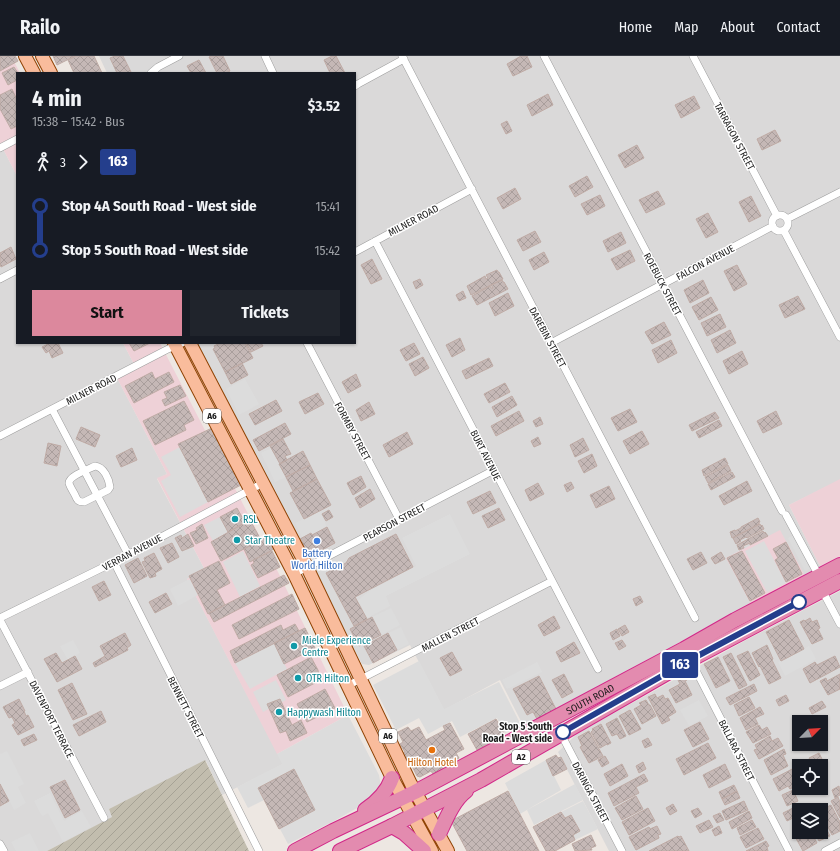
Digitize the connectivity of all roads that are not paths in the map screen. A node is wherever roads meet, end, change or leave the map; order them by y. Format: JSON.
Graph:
{"nodes":[{"id":1,"x":25,"y":56,"type":"edge"},
{"id":2,"x":42,"y":56,"type":"edge"},
{"id":3,"x":179,"y":56,"type":"edge"},
{"id":4,"x":265,"y":56,"type":"edge"},
{"id":5,"x":544,"y":56,"type":"edge"},
{"id":6,"x":693,"y":56,"type":"edge"},
{"id":7,"x":403,"y":58,"type":"edge"},
{"id":8,"x":33,"y":72,"type":"edge"},
{"id":9,"x":50,"y":72,"type":"edge"},
{"id":10,"x":152,"y":72,"type":"edge"},
{"id":11,"x":273,"y":72,"type":"edge"},
{"id":12,"x":356,"y":85,"type":"edge"},
{"id":13,"x":16,"y":140,"type":"edge"},
{"id":14,"x":0,"y":148,"type":"edge"},
{"id":15,"x":472,"y":189,"type":"junction"},
{"id":16,"x":840,"y":192,"type":"edge"},
{"id":17,"x":777,"y":216,"type":"junction"},
{"id":18,"x":787,"y":219,"type":"junction"},
{"id":19,"x":773,"y":226,"type":"junction"},
{"id":20,"x":784,"y":231,"type":"junction"},
{"id":21,"x":375,"y":241,"type":"junction"},
{"id":22,"x":356,"y":251,"type":"edge"},
{"id":23,"x":16,"y":271,"type":"edge"},
{"id":24,"x":0,"y":279,"type":"edge"},
{"id":25,"x":663,"y":284,"type":"junction"},
{"id":26,"x":840,"y":337,"type":"edge"},
{"id":27,"x":551,"y":343,"type":"junction"},
{"id":28,"x":177,"y":344,"type":"edge"},
{"id":29,"x":191,"y":344,"type":"edge"},
{"id":30,"x":308,"y":344,"type":"edge"},
{"id":31,"x":52,"y":409,"type":"junction"},
{"id":32,"x":0,"y":436,"type":"edge"},
{"id":33,"x":494,"y":470,"type":"junction"},
{"id":34,"x":84,"y":471,"type":"junction"},
{"id":35,"x":263,"y":483,"type":"junction"},
{"id":36,"x":250,"y":489,"type":"junction"},
{"id":37,"x":97,"y":495,"type":"junction"},
{"id":38,"x":399,"y":519,"type":"junction"},
{"id":39,"x":128,"y":554,"type":"junction"},
{"id":40,"x":114,"y":562,"type":"junction"},
{"id":41,"x":840,"y":565,"type":"edge"},
{"id":42,"x":307,"y":567,"type":"junction"},
{"id":43,"x":294,"y":574,"type":"junction"},
{"id":44,"x":840,"y":580,"type":"edge"},
{"id":45,"x":552,"y":581,"type":"junction"},
{"id":46,"x":821,"y":583,"type":"junction"},
{"id":47,"x":695,"y":618,"type":"dead end"},
{"id":48,"x":0,"y":619,"type":"edge"},
{"id":49,"x":840,"y":624,"type":"edge"},
{"id":50,"x":687,"y":654,"type":"junction"},
{"id":51,"x":598,"y":669,"type":"dead end"},
{"id":52,"x":28,"y":672,"type":"junction"},
{"id":53,"x":361,"y":679,"type":"junction"},
{"id":54,"x":0,"y":686,"type":"edge"},
{"id":55,"x":347,"y":686,"type":"junction"},
{"id":56,"x":561,"y":734,"type":"junction"},
{"id":57,"x":392,"y":778,"type":"junction"},
{"id":58,"x":481,"y":780,"type":"junction"},
{"id":59,"x":415,"y":792,"type":"junction"},
{"id":60,"x":402,"y":798,"type":"junction"},
{"id":61,"x":418,"y":812,"type":"junction"},
{"id":62,"x":104,"y":818,"type":"dead end"},
{"id":63,"x":392,"y":826,"type":"junction"},
{"id":64,"x":333,"y":831,"type":"junction"},
{"id":65,"x":439,"y":834,"type":"junction"},
{"id":66,"x":840,"y":843,"type":"edge"},
{"id":67,"x":0,"y":844,"type":"edge"},
{"id":68,"x":4,"y":851,"type":"edge"},
{"id":69,"x":259,"y":851,"type":"edge"},
{"id":70,"x":295,"y":851,"type":"edge"},
{"id":71,"x":340,"y":851,"type":"edge"},
{"id":72,"x":424,"y":851,"type":"edge"},
{"id":73,"x":432,"y":851,"type":"edge"},
{"id":74,"x":448,"y":851,"type":"edge"},
{"id":75,"x":622,"y":851,"type":"edge"},
{"id":76,"x":789,"y":851,"type":"edge"},
{"id":77,"x":825,"y":851,"type":"edge"}],
"edges":[{"from":1,"to":8,"type":"main road"},
{"from":2,"to":9,"type":"main road"},
{"from":3,"to":10,"type":"street"},
{"from":4,"to":11,"type":"street"},
{"from":5,"to":25,"type":"street","name":"ROEBUCK STREET"},
{"from":6,"to":17,"type":"street","name":"TARRAGON STREET"},
{"from":7,"to":12,"type":"street"},
{"from":7,"to":15,"type":"street","name":"DAREBIN STREET"},
{"from":13,"to":14,"type":"street"},
{"from":15,"to":21,"type":"street","name":"MILNER ROAD"},
{"from":15,"to":27,"type":"street","name":"DAREBIN STREET"},
{"from":16,"to":18,"type":"street"},
{"from":17,"to":18,"type":"street"},
{"from":17,"to":19,"type":"street"},
{"from":18,"to":20,"type":"street"},
{"from":19,"to":20,"type":"street"},
{"from":19,"to":25,"type":"street","name":"FALCON AVENUE"},
{"from":20,"to":26,"type":"street"},
{"from":21,"to":22,"type":"street","name":"MILNER ROAD"},
{"from":21,"to":33,"type":"street","name":"BURT AVENUE"},
{"from":23,"to":24,"type":"street"},
{"from":25,"to":27,"type":"street","name":"FALCON AVENUE"},
{"from":25,"to":46,"type":"street","name":"ROEBUCK STREET"},
{"from":27,"to":47,"type":"street","name":"DAREBIN STREET"},
{"from":28,"to":31,"type":"street","name":"MILNER ROAD"},
{"from":28,"to":36,"type":"main road","number":"A6"},
{"from":29,"to":35,"type":"main road","number":"A6"},
{"from":30,"to":38,"type":"street","name":"FORMBY STREET"},
{"from":31,"to":32,"type":"street","name":"MILNER ROAD"},
{"from":31,"to":34,"type":"street"},
{"from":33,"to":38,"type":"street","name":"PEARSON STREET"},
{"from":33,"to":45,"type":"street","name":"BURT AVENUE"},
{"from":34,"to":37,"type":"street"},
{"from":34,"to":37,"type":"street"},
{"from":34,"to":37,"type":"street"},
{"from":35,"to":36,"type":"street","name":"VERRAN AVENUE"},
{"from":35,"to":42,"type":"main road","number":"A6"},
{"from":36,"to":39,"type":"street","name":"VERRAN AVENUE"},
{"from":36,"to":43,"type":"main road","number":"A6"},
{"from":37,"to":39,"type":"street"},
{"from":38,"to":42,"type":"street","name":"PEARSON STREET"},
{"from":39,"to":40,"type":"street","name":"VERRAN AVENUE"},
{"from":40,"to":48,"type":"street","name":"VERRAN AVENUE"},
{"from":40,"to":69,"type":"street","name":"BENNETT STREET"},
{"from":41,"to":46,"type":"highway","name":"SOUTH ROAD","number":"A2"},
{"from":42,"to":43,"type":"street","name":"PEARSON STREET"},
{"from":42,"to":53,"type":"main road","number":"A6"},
{"from":43,"to":55,"type":"main road","number":"A6"},
{"from":44,"to":46,"type":"highway","name":"SOUTH ROAD","number":"A2"},
{"from":45,"to":51,"type":"street","name":"BURT AVENUE"},
{"from":45,"to":53,"type":"street","name":"MALLEN STREET"},
{"from":46,"to":49,"type":"street","name":"ROEBUCK STREET"},
{"from":46,"to":50,"type":"highway","name":"SOUTH ROAD","number":"A2"},
{"from":48,"to":52,"type":"street","name":"DAVENPORT TERRACE"},
{"from":50,"to":56,"type":"highway","name":"SOUTH ROAD","number":"A2"},
{"from":50,"to":59,"type":"highway","name":"SOUTH ROAD","number":"A2"},
{"from":50,"to":76,"type":"street","name":"BALLARA STREET"},
{"from":52,"to":54,"type":"street"},
{"from":52,"to":62,"type":"street","name":"DAVENPORT TERRACE"},
{"from":53,"to":55,"type":"street","name":"MALLEN STREET"},
{"from":53,"to":59,"type":"main road","number":"A6"},
{"from":55,"to":57,"type":"main road","number":"A6"},
{"from":56,"to":58,"type":"highway","name":"SOUTH ROAD","number":"A2"},
{"from":56,"to":75,"type":"street","name":"DARINGA STREET"},
{"from":57,"to":60,"type":"main road","number":"A6"},
{"from":57,"to":64,"type":"highway"},
{"from":58,"to":61,"type":"highway","name":"SOUTH ROAD","number":"A2"},
{"from":58,"to":65,"type":"highway"},
{"from":59,"to":60,"type":"highway","name":"SOUTH ROAD","number":"A2"},
{"from":59,"to":61,"type":"main road","number":"A6"},
{"from":60,"to":61,"type":"main road","number":"A6"},
{"from":60,"to":64,"type":"highway","name":"SOUTH ROAD","number":"A2"},
{"from":61,"to":63,"type":"highway","name":"SOUTH ROAD","number":"A2"},
{"from":61,"to":65,"type":"main road","number":"A6"},
{"from":61,"to":73,"type":"main road","number":"A6"},
{"from":63,"to":71,"type":"highway","name":"SOUTH ROAD","number":"A2"},
{"from":63,"to":72,"type":"highway"},
{"from":64,"to":70,"type":"highway","name":"SOUTH ROAD","number":"A2"},
{"from":65,"to":74,"type":"main road","number":"A6"},
{"from":66,"to":77,"type":"street"},
{"from":67,"to":68,"type":"street"}]}
